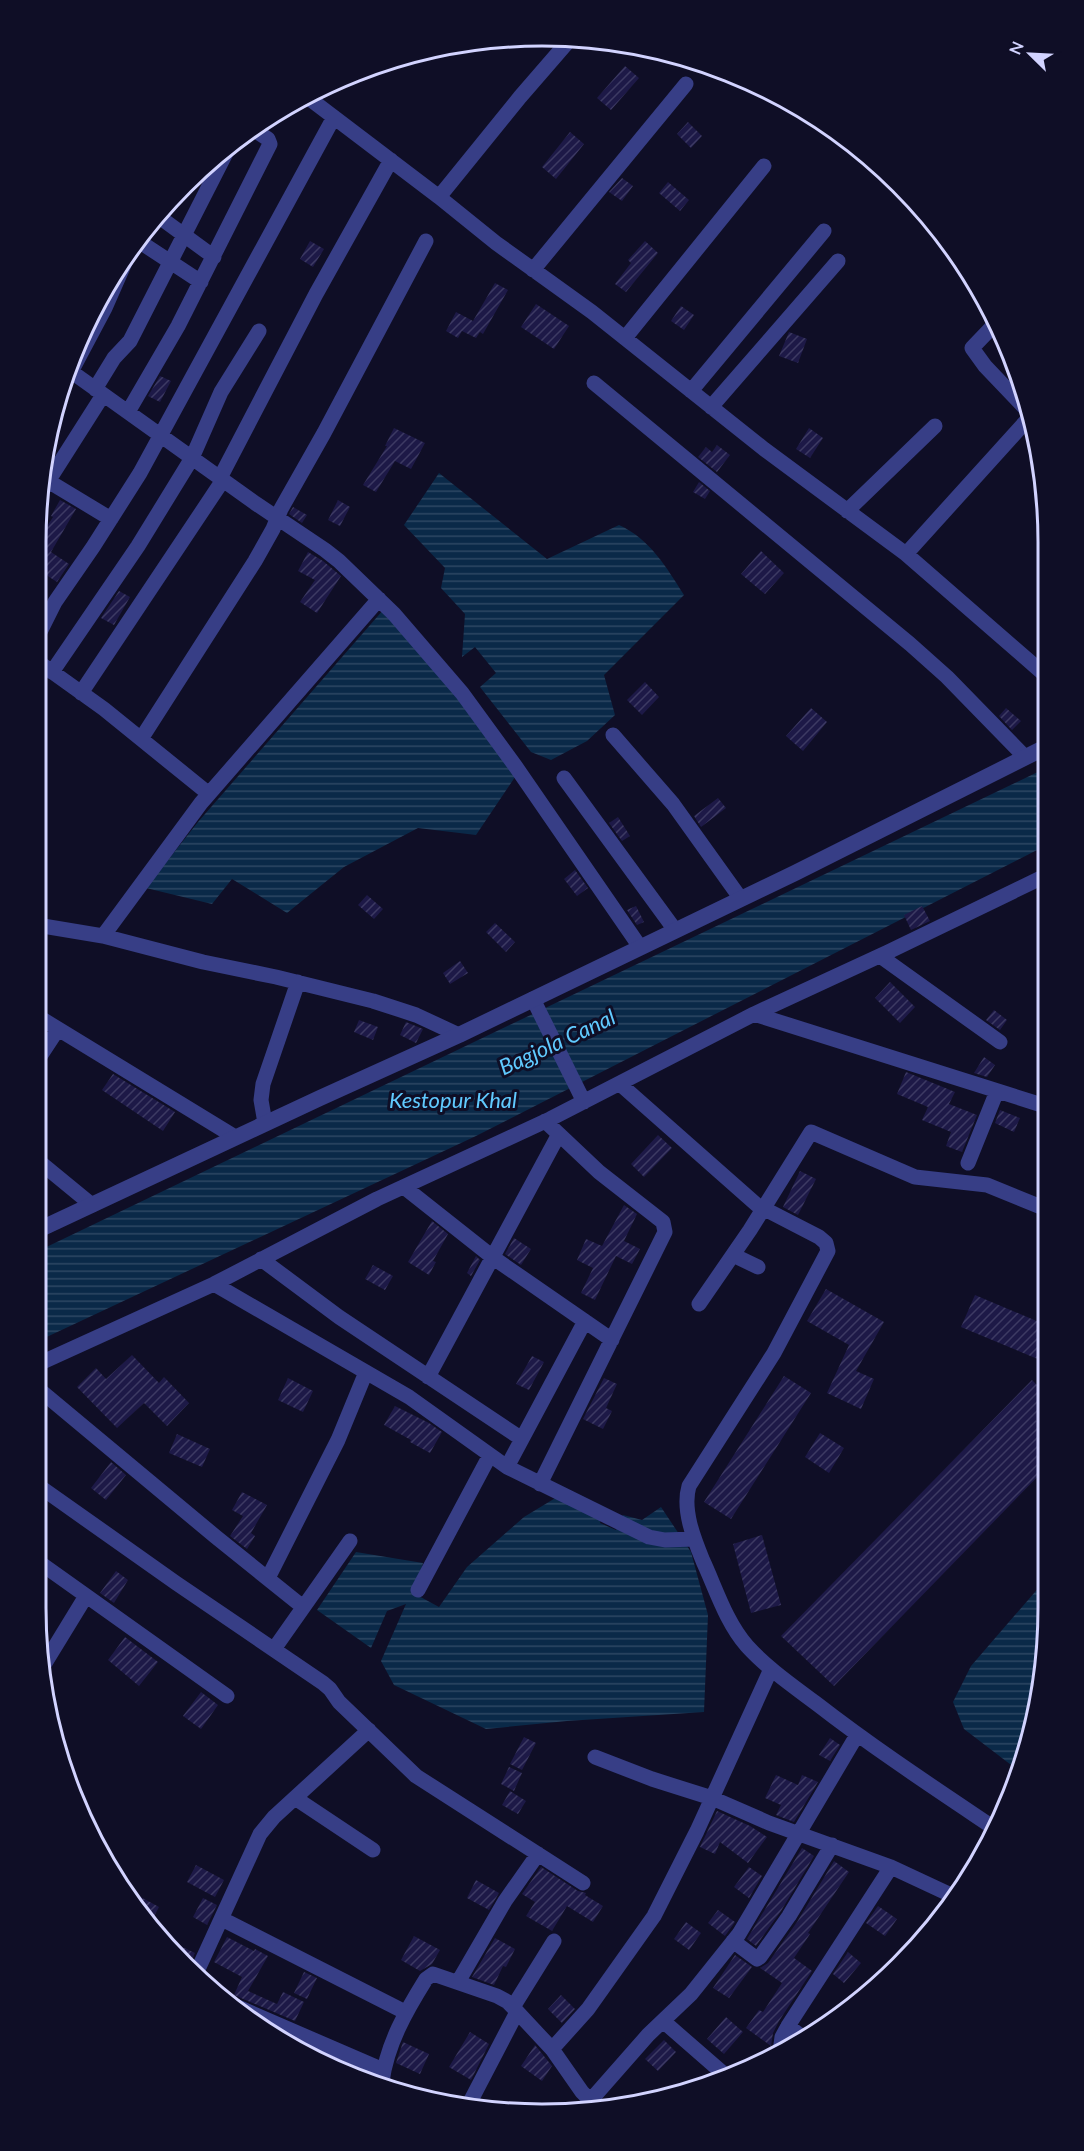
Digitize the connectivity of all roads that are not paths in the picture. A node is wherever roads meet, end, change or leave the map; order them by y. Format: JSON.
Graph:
{"nodes":[{"id":1,"x":563,"y":47,"type":"edge"},
{"id":2,"x":686,"y":84,"type":"dead end"},
{"id":3,"x":315,"y":102,"type":"edge"},
{"id":4,"x":334,"y":117,"type":"junction"},
{"id":5,"x":261,"y":134,"type":"edge"},
{"id":6,"x":391,"y":160,"type":"junction"},
{"id":7,"x":220,"y":165,"type":"edge"},
{"id":8,"x":764,"y":166,"type":"dead end"},
{"id":9,"x":439,"y":197,"type":"junction"},
{"id":10,"x":164,"y":221,"type":"edge"},
{"id":11,"x":824,"y":231,"type":"dead end"},
{"id":12,"x":184,"y":235,"type":"junction"},
{"id":13,"x":426,"y":241,"type":"dead end"},
{"id":14,"x":145,"y":245,"type":"edge"},
{"id":15,"x":214,"y":257,"type":"junction"},
{"id":16,"x":838,"y":261,"type":"dead end"},
{"id":17,"x":171,"y":262,"type":"junction"},
{"id":18,"x":533,"y":270,"type":"junction"},
{"id":19,"x":201,"y":282,"type":"junction"},
{"id":20,"x":989,"y":330,"type":"edge"},
{"id":21,"x":259,"y":331,"type":"dead end"},
{"id":22,"x":625,"y":338,"type":"junction"},
{"id":23,"x":76,"y":375,"type":"edge"},
{"id":24,"x":594,"y":383,"type":"dead end"},
{"id":25,"x":691,"y":391,"type":"junction"},
{"id":26,"x":99,"y":392,"type":"junction"},
{"id":27,"x":1016,"y":399,"type":"edge"},
{"id":28,"x":711,"y":407,"type":"junction"},
{"id":29,"x":128,"y":412,"type":"junction"},
{"id":30,"x":1023,"y":424,"type":"edge"},
{"id":31,"x":934,"y":426,"type":"dead end"},
{"id":32,"x":160,"y":436,"type":"junction"},
{"id":33,"x":192,"y":458,"type":"junction"},
{"id":34,"x":51,"y":475,"type":"edge"},
{"id":35,"x":222,"y":479,"type":"junction"},
{"id":36,"x":50,"y":491,"type":"edge"},
{"id":37,"x":848,"y":511,"type":"junction"},
{"id":38,"x":278,"y":518,"type":"junction"},
{"id":39,"x":111,"y":519,"type":"junction"},
{"id":40,"x":906,"y":554,"type":"junction"},
{"id":41,"x":379,"y":599,"type":"junction"},
{"id":42,"x":46,"y":620,"type":"edge"},
{"id":43,"x":46,"y":668,"type":"edge"},
{"id":44,"x":1038,"y":669,"type":"edge"},
{"id":45,"x":52,"y":672,"type":"junction"},
{"id":46,"x":81,"y":693,"type":"junction"},
{"id":47,"x":614,"y":735,"type":"dead end"},
{"id":48,"x":141,"y":739,"type":"junction"},
{"id":49,"x":1038,"y":751,"type":"edge"},
{"id":50,"x":1025,"y":757,"type":"junction"},
{"id":51,"x":564,"y":778,"type":"dead end"},
{"id":52,"x":209,"y":794,"type":"junction"},
{"id":53,"x":1038,"y":880,"type":"edge"},
{"id":54,"x":741,"y":899,"type":"junction"},
{"id":55,"x":46,"y":926,"type":"edge"},
{"id":56,"x":675,"y":930,"type":"junction"},
{"id":57,"x":103,"y":936,"type":"junction"},
{"id":58,"x":640,"y":947,"type":"junction"},
{"id":59,"x":880,"y":956,"type":"junction"},
{"id":60,"x":298,"y":982,"type":"junction"},
{"id":61,"x":533,"y":999,"type":"junction"},
{"id":62,"x":754,"y":1014,"type":"junction"},
{"id":63,"x":46,"y":1022,"type":"edge"},
{"id":64,"x":58,"y":1029,"type":"junction"},
{"id":65,"x":459,"y":1035,"type":"junction"},
{"id":66,"x":1000,"y":1042,"type":"dead end"},
{"id":67,"x":46,"y":1047,"type":"edge"},
{"id":68,"x":620,"y":1084,"type":"junction"},
{"id":69,"x":997,"y":1091,"type":"junction"},
{"id":70,"x":584,"y":1102,"type":"junction"},
{"id":71,"x":1038,"y":1104,"type":"edge"},
{"id":72,"x":545,"y":1121,"type":"junction"},
{"id":73,"x":265,"y":1123,"type":"junction"},
{"id":74,"x":559,"y":1134,"type":"junction"},
{"id":75,"x":235,"y":1137,"type":"junction"},
{"id":76,"x":968,"y":1163,"type":"dead end"},
{"id":77,"x":46,"y":1167,"type":"edge"},
{"id":78,"x":404,"y":1186,"type":"junction"},
{"id":79,"x":92,"y":1206,"type":"junction"},
{"id":80,"x":1038,"y":1206,"type":"edge"},
{"id":81,"x":763,"y":1208,"type":"junction"},
{"id":82,"x":46,"y":1227,"type":"edge"},
{"id":83,"x":733,"y":1256,"type":"junction"},
{"id":84,"x":493,"y":1258,"type":"junction"},
{"id":85,"x":261,"y":1259,"type":"junction"},
{"id":86,"x":758,"y":1267,"type":"dead end"},
{"id":87,"x":214,"y":1284,"type":"junction"},
{"id":88,"x":699,"y":1304,"type":"dead end"},
{"id":89,"x":585,"y":1321,"type":"junction"},
{"id":90,"x":612,"y":1340,"type":"junction"},
{"id":91,"x":46,"y":1360,"type":"edge"},
{"id":92,"x":366,"y":1372,"type":"junction"},
{"id":93,"x":428,"y":1377,"type":"junction"},
{"id":94,"x":46,"y":1395,"type":"edge"},
{"id":95,"x":522,"y":1439,"type":"junction"},
{"id":96,"x":490,"y":1455,"type":"junction"},
{"id":97,"x":507,"y":1467,"type":"junction"},
{"id":98,"x":540,"y":1484,"type":"junction"},
{"id":99,"x":46,"y":1491,"type":"edge"},
{"id":100,"x":694,"y":1539,"type":"junction"},
{"id":101,"x":350,"y":1541,"type":"dead end"},
{"id":102,"x":46,"y":1567,"type":"edge"},
{"id":103,"x":268,"y":1578,"type":"junction"},
{"id":104,"x":418,"y":1590,"type":"dead end"},
{"id":105,"x":86,"y":1596,"type":"junction"},
{"id":106,"x":303,"y":1607,"type":"junction"},
{"id":107,"x":274,"y":1649,"type":"junction"},
{"id":108,"x":49,"y":1656,"type":"edge"},
{"id":109,"x":771,"y":1669,"type":"junction"},
{"id":110,"x":227,"y":1696,"type":"dead end"},
{"id":111,"x":369,"y":1730,"type":"junction"},
{"id":112,"x":857,"y":1735,"type":"junction"},
{"id":113,"x":595,"y":1757,"type":"dead end"},
{"id":114,"x":295,"y":1798,"type":"junction"},
{"id":115,"x":712,"y":1798,"type":"junction"},
{"id":116,"x":988,"y":1824,"type":"edge"},
{"id":117,"x":799,"y":1834,"type":"junction"},
{"id":118,"x":832,"y":1845,"type":"junction"},
{"id":119,"x":374,"y":1850,"type":"dead end"},
{"id":120,"x":538,"y":1854,"type":"junction"},
{"id":121,"x":891,"y":1867,"type":"junction"},
{"id":122,"x":583,"y":1883,"type":"dead end"},
{"id":123,"x":947,"y":1893,"type":"edge"},
{"id":124,"x":222,"y":1919,"type":"junction"},
{"id":125,"x":554,"y":1941,"type":"dead end"},
{"id":126,"x":734,"y":1941,"type":"junction"},
{"id":127,"x":200,"y":1966,"type":"edge"},
{"id":128,"x":458,"y":1982,"type":"junction"},
{"id":129,"x":515,"y":2010,"type":"junction"},
{"id":130,"x":405,"y":2012,"type":"junction"},
{"id":131,"x":663,"y":2021,"type":"junction"},
{"id":132,"x":269,"y":2022,"type":"edge"},
{"id":133,"x":788,"y":2026,"type":"junction"},
{"id":134,"x":797,"y":2033,"type":"edge"},
{"id":135,"x":781,"y":2043,"type":"edge"},
{"id":136,"x":552,"y":2049,"type":"junction"},
{"id":137,"x":720,"y":2071,"type":"edge"},
{"id":138,"x":383,"y":2076,"type":"edge"},
{"id":139,"x":471,"y":2099,"type":"edge"},
{"id":140,"x":602,"y":2100,"type":"edge"},
{"id":141,"x":591,"y":2101,"type":"edge"}],
"edges":[{"from":1,"to":9,"type":"street"},
{"from":2,"to":18,"type":"street"},
{"from":3,"to":4,"type":"street"},
{"from":4,"to":6,"type":"street"},
{"from":4,"to":32,"type":"street"},
{"from":5,"to":15,"type":"street"},
{"from":6,"to":9,"type":"street"},
{"from":6,"to":35,"type":"street"},
{"from":7,"to":12,"type":"street"},
{"from":8,"to":22,"type":"street"},
{"from":9,"to":18,"type":"street"},
{"from":10,"to":12,"type":"street"},
{"from":11,"to":25,"type":"street"},
{"from":12,"to":15,"type":"street"},
{"from":12,"to":17,"type":"street"},
{"from":13,"to":38,"type":"street"},
{"from":14,"to":17,"type":"street"},
{"from":15,"to":19,"type":"street"},
{"from":16,"to":28,"type":"street"},
{"from":17,"to":19,"type":"street"},
{"from":17,"to":26,"type":"street"},
{"from":18,"to":22,"type":"street"},
{"from":19,"to":29,"type":"street"},
{"from":20,"to":27,"type":"street"},
{"from":21,"to":33,"type":"street"},
{"from":22,"to":25,"type":"street"},
{"from":23,"to":26,"type":"street"},
{"from":24,"to":50,"type":"street"},
{"from":25,"to":28,"type":"street"},
{"from":26,"to":29,"type":"street"},
{"from":26,"to":34,"type":"street"},
{"from":28,"to":37,"type":"street"},
{"from":29,"to":32,"type":"street"},
{"from":30,"to":40,"type":"street"},
{"from":31,"to":37,"type":"street"},
{"from":32,"to":33,"type":"street"},
{"from":32,"to":39,"type":"street"},
{"from":33,"to":35,"type":"street"},
{"from":33,"to":45,"type":"street"},
{"from":35,"to":38,"type":"street"},
{"from":35,"to":46,"type":"street"},
{"from":36,"to":39,"type":"street"},
{"from":37,"to":40,"type":"street"},
{"from":38,"to":41,"type":"street"},
{"from":38,"to":48,"type":"street"},
{"from":39,"to":42,"type":"street"},
{"from":40,"to":44,"type":"street"},
{"from":41,"to":52,"type":"street"},
{"from":41,"to":58,"type":"street"},
{"from":43,"to":45,"type":"street"},
{"from":45,"to":46,"type":"street"},
{"from":46,"to":48,"type":"street"},
{"from":47,"to":54,"type":"street"},
{"from":48,"to":52,"type":"street"},
{"from":49,"to":50,"type":"street"},
{"from":50,"to":54,"type":"street"},
{"from":51,"to":56,"type":"street"},
{"from":52,"to":57,"type":"street"},
{"from":53,"to":59,"type":"street"},
{"from":54,"to":56,"type":"street"},
{"from":55,"to":57,"type":"street"},
{"from":56,"to":58,"type":"street"},
{"from":57,"to":60,"type":"street"},
{"from":58,"to":61,"type":"street"},
{"from":59,"to":62,"type":"street"},
{"from":59,"to":66,"type":"street"},
{"from":60,"to":65,"type":"street"},
{"from":60,"to":73,"type":"street"},
{"from":61,"to":65,"type":"street"},
{"from":61,"to":70,"type":"street"},
{"from":62,"to":68,"type":"street"},
{"from":62,"to":69,"type":"street"},
{"from":63,"to":64,"type":"street"},
{"from":64,"to":67,"type":"street"},
{"from":64,"to":75,"type":"street"},
{"from":65,"to":73,"type":"street"},
{"from":68,"to":70,"type":"street"},
{"from":68,"to":81,"type":"street"},
{"from":69,"to":71,"type":"street"},
{"from":69,"to":76,"type":"street"},
{"from":70,"to":72,"type":"street"},
{"from":72,"to":74,"type":"street"},
{"from":72,"to":78,"type":"street"},
{"from":73,"to":75,"type":"street"},
{"from":74,"to":84,"type":"street"},
{"from":74,"to":90,"type":"street"},
{"from":75,"to":79,"type":"street"},
{"from":77,"to":79,"type":"street"},
{"from":78,"to":84,"type":"street"},
{"from":78,"to":85,"type":"street"},
{"from":79,"to":82,"type":"street"},
{"from":80,"to":81,"type":"street"},
{"from":81,"to":83,"type":"street"},
{"from":81,"to":100,"type":"street"},
{"from":83,"to":86,"type":"street"},
{"from":83,"to":88,"type":"street"},
{"from":84,"to":89,"type":"street"},
{"from":84,"to":93,"type":"street"},
{"from":85,"to":87,"type":"street"},
{"from":85,"to":93,"type":"street"},
{"from":87,"to":91,"type":"street"},
{"from":87,"to":92,"type":"street"},
{"from":89,"to":90,"type":"street"},
{"from":89,"to":95,"type":"street"},
{"from":90,"to":98,"type":"street"},
{"from":92,"to":96,"type":"street"},
{"from":92,"to":103,"type":"street"},
{"from":93,"to":95,"type":"street"},
{"from":94,"to":103,"type":"street"},
{"from":95,"to":97,"type":"street"},
{"from":96,"to":97,"type":"street"},
{"from":96,"to":104,"type":"street"},
{"from":97,"to":98,"type":"street"},
{"from":98,"to":100,"type":"street"},
{"from":99,"to":107,"type":"street"},
{"from":100,"to":109,"type":"street"},
{"from":101,"to":106,"type":"street"},
{"from":102,"to":105,"type":"street"},
{"from":103,"to":106,"type":"street"},
{"from":105,"to":108,"type":"street"},
{"from":105,"to":110,"type":"street"},
{"from":106,"to":107,"type":"street"},
{"from":107,"to":111,"type":"street"},
{"from":109,"to":112,"type":"street"},
{"from":109,"to":115,"type":"street"},
{"from":111,"to":114,"type":"street"},
{"from":111,"to":120,"type":"street"},
{"from":112,"to":116,"type":"street"},
{"from":112,"to":117,"type":"street"},
{"from":113,"to":115,"type":"street"},
{"from":114,"to":119,"type":"street"},
{"from":114,"to":124,"type":"street"},
{"from":115,"to":117,"type":"street"},
{"from":115,"to":136,"type":"street"},
{"from":117,"to":118,"type":"street"},
{"from":117,"to":126,"type":"street"},
{"from":118,"to":121,"type":"street"},
{"from":118,"to":126,"type":"street"},
{"from":120,"to":122,"type":"street"},
{"from":120,"to":128,"type":"street"},
{"from":121,"to":123,"type":"street"},
{"from":121,"to":133,"type":"street"},
{"from":124,"to":127,"type":"street"},
{"from":124,"to":130,"type":"street"},
{"from":125,"to":129,"type":"street"},
{"from":126,"to":131,"type":"street"},
{"from":128,"to":129,"type":"street"},
{"from":128,"to":130,"type":"street"},
{"from":129,"to":136,"type":"street"},
{"from":129,"to":139,"type":"street"},
{"from":130,"to":138,"type":"street"},
{"from":131,"to":137,"type":"street"},
{"from":131,"to":140,"type":"street"},
{"from":132,"to":138,"type":"street"},
{"from":133,"to":134,"type":"street"},
{"from":133,"to":135,"type":"street"},
{"from":136,"to":141,"type":"street"}]}
